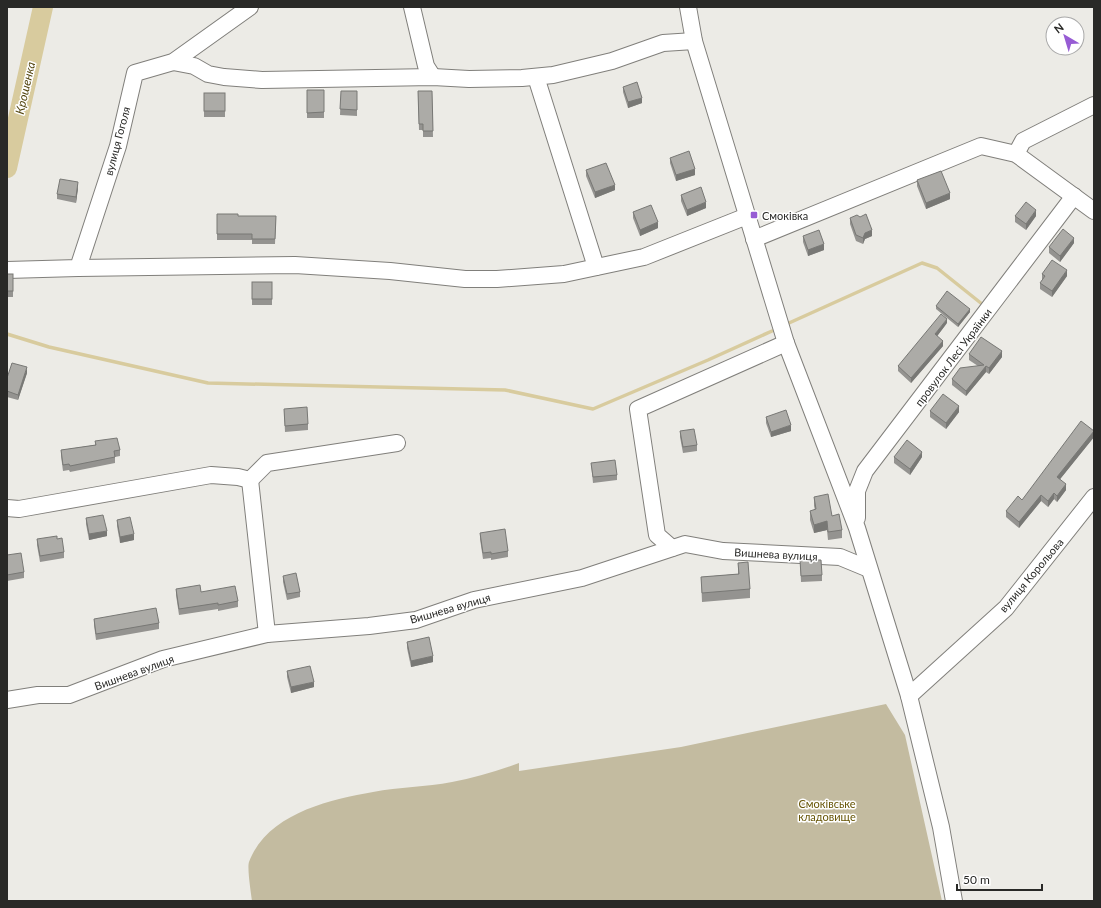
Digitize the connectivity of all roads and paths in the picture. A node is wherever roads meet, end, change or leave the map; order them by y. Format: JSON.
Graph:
{"nodes":[{"id":1,"x":250,"y":7,"type":"edge"},
{"id":2,"x":412,"y":7,"type":"edge"},
{"id":3,"x":688,"y":7,"type":"edge"},
{"id":4,"x":694,"y":41,"type":"junction"},
{"id":5,"x":173,"y":62,"type":"junction"},
{"id":6,"x":433,"y":77,"type":"junction"},
{"id":7,"x":536,"y":77,"type":"junction"},
{"id":8,"x":1094,"y":105,"type":"edge"},
{"id":9,"x":1016,"y":154,"type":"junction"},
{"id":10,"x":1074,"y":196,"type":"junction"},
{"id":11,"x":1094,"y":211,"type":"edge"},
{"id":12,"x":747,"y":216,"type":"junction"},
{"id":13,"x":754,"y":239,"type":"junction"},
{"id":14,"x":596,"y":267,"type":"junction"},
{"id":15,"x":78,"y":268,"type":"junction"},
{"id":16,"x":7,"y":270,"type":"edge"},
{"id":17,"x":786,"y":343,"type":"junction"},
{"id":18,"x":397,"y":443,"type":"dead end"},
{"id":19,"x":250,"y":480,"type":"junction"},
{"id":20,"x":1094,"y":497,"type":"edge"},
{"id":21,"x":7,"y":508,"type":"edge"},
{"id":22,"x":857,"y":528,"type":"junction"},
{"id":23,"x":672,"y":548,"type":"junction"},
{"id":24,"x":869,"y":569,"type":"junction"},
{"id":25,"x":267,"y":634,"type":"junction"},
{"id":26,"x":909,"y":696,"type":"junction"},
{"id":27,"x":7,"y":700,"type":"edge"},
{"id":28,"x":954,"y":901,"type":"edge"}],
"edges":[{"from":1,"to":5,"type":"street","name":"вулиця Гоголя"},
{"from":2,"to":6,"type":"street"},
{"from":3,"to":4,"type":"street"},
{"from":4,"to":7,"type":"street"},
{"from":4,"to":12,"type":"street"},
{"from":5,"to":6,"type":"street"},
{"from":5,"to":15,"type":"street","name":"вулиця Гоголя"},
{"from":6,"to":7,"type":"street"},
{"from":7,"to":14,"type":"street"},
{"from":8,"to":9,"type":"street"},
{"from":9,"to":10,"type":"street"},
{"from":9,"to":13,"type":"street"},
{"from":10,"to":11,"type":"street"},
{"from":10,"to":22,"type":"street","name":"провулок Лесі Українки"},
{"from":12,"to":13,"type":"street"},
{"from":12,"to":14,"type":"street"},
{"from":13,"to":17,"type":"street"},
{"from":14,"to":15,"type":"street"},
{"from":15,"to":16,"type":"street"},
{"from":17,"to":22,"type":"street"},
{"from":17,"to":23,"type":"street"},
{"from":18,"to":19,"type":"street"},
{"from":19,"to":21,"type":"street"},
{"from":19,"to":25,"type":"street"},
{"from":20,"to":26,"type":"street","name":"вулиця Корольова"},
{"from":22,"to":24,"type":"street"},
{"from":23,"to":24,"type":"street","name":"Вишнева вулиця"},
{"from":23,"to":25,"type":"street","name":"Вишнева вулиця"},
{"from":24,"to":26,"type":"street"},
{"from":25,"to":27,"type":"street","name":"Вишнева вулиця"},
{"from":26,"to":28,"type":"street"}]}
